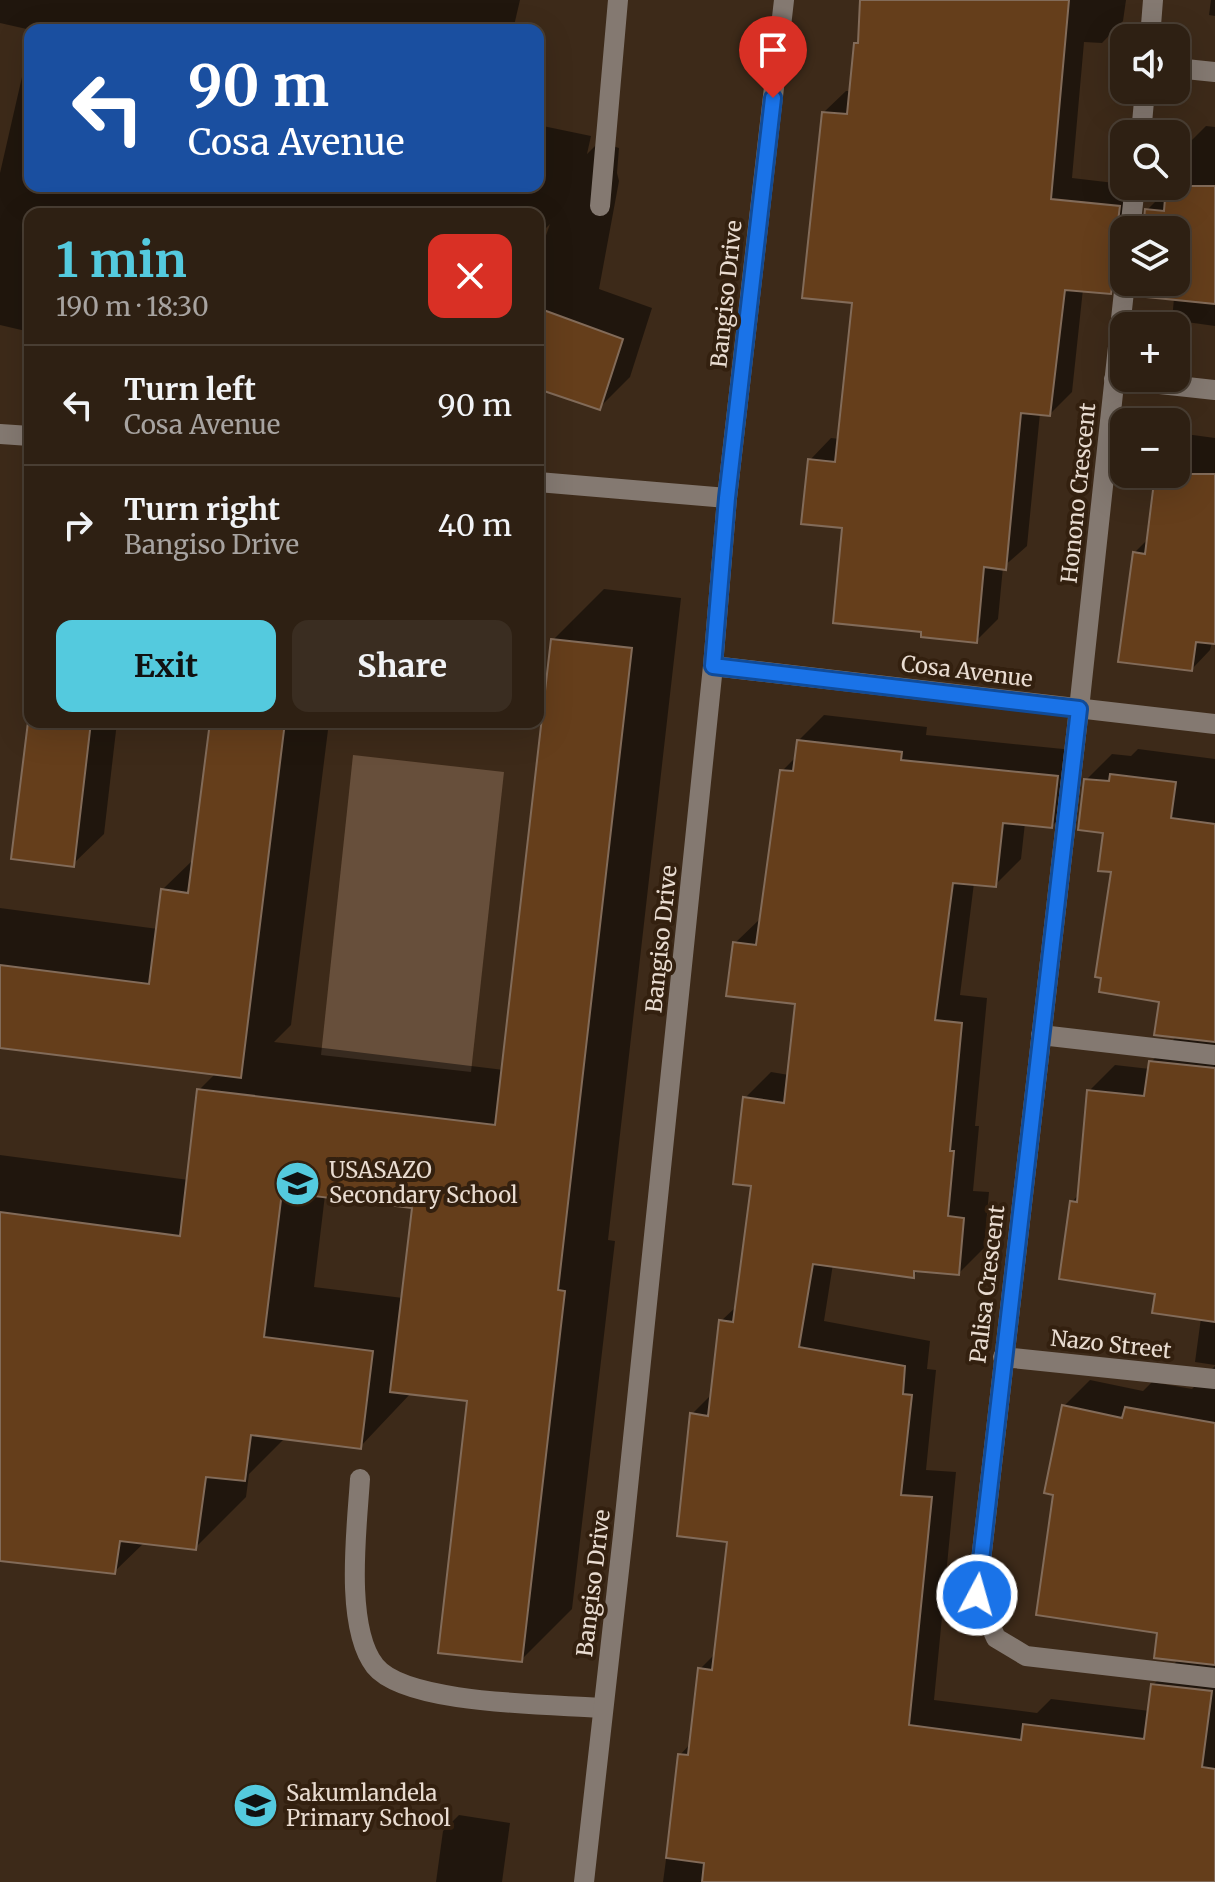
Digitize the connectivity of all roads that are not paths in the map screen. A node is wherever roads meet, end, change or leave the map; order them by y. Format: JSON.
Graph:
{"nodes":[{"id":1,"x":618,"y":0,"type":"edge"},
{"id":2,"x":784,"y":0,"type":"edge"},
{"id":3,"x":1153,"y":0,"type":"edge"},
{"id":4,"x":1151,"y":24,"type":"edge"},
{"id":5,"x":1190,"y":69,"type":"edge"},
{"id":6,"x":1215,"y":72,"type":"edge"},
{"id":7,"x":600,"y":206,"type":"dead end"},
{"id":8,"x":1190,"y":387,"type":"edge"},
{"id":9,"x":1215,"y":390,"type":"edge"},
{"id":10,"x":1113,"y":392,"type":"edge"},
{"id":11,"x":0,"y":434,"type":"edge"},
{"id":12,"x":24,"y":436,"type":"edge"},
{"id":13,"x":544,"y":483,"type":"edge"},
{"id":14,"x":727,"y":498,"type":"junction"},
{"id":15,"x":713,"y":666,"type":"junction"},
{"id":16,"x":1079,"y":709,"type":"junction"},
{"id":17,"x":1215,"y":724,"type":"edge"},
{"id":18,"x":1041,"y":1035,"type":"junction"},
{"id":19,"x":1215,"y":1055,"type":"edge"},
{"id":20,"x":1003,"y":1357,"type":"junction"},
{"id":21,"x":1215,"y":1379,"type":"edge"},
{"id":22,"x":360,"y":1479,"type":"dead end"},
{"id":23,"x":1215,"y":1678,"type":"edge"},
{"id":24,"x":602,"y":1708,"type":"junction"},
{"id":25,"x":584,"y":1882,"type":"edge"}],
"edges":[{"from":1,"to":7,"type":"street"},
{"from":2,"to":14,"type":"street","name":"Bangiso Drive"},
{"from":3,"to":4,"type":"street"},
{"from":5,"to":6,"type":"street"},
{"from":8,"to":9,"type":"street"},
{"from":10,"to":16,"type":"street","name":"Honono Crescent"},
{"from":11,"to":12,"type":"street"},
{"from":13,"to":14,"type":"street"},
{"from":14,"to":15,"type":"street","name":"Bangiso Drive"},
{"from":15,"to":16,"type":"street","name":"Cosa Avenue"},
{"from":15,"to":24,"type":"street","name":"Bangiso Drive"},
{"from":16,"to":17,"type":"street","name":"Cosa Avenue"},
{"from":16,"to":18,"type":"street","name":"Palisa Crescent"},
{"from":18,"to":19,"type":"street"},
{"from":18,"to":20,"type":"street","name":"Palisa Crescent"},
{"from":20,"to":21,"type":"street","name":"Nazo Street"},
{"from":20,"to":23,"type":"street","name":"Palisa Crescent"},
{"from":22,"to":24,"type":"street"},
{"from":24,"to":25,"type":"street","name":"Bangiso Drive"}]}
